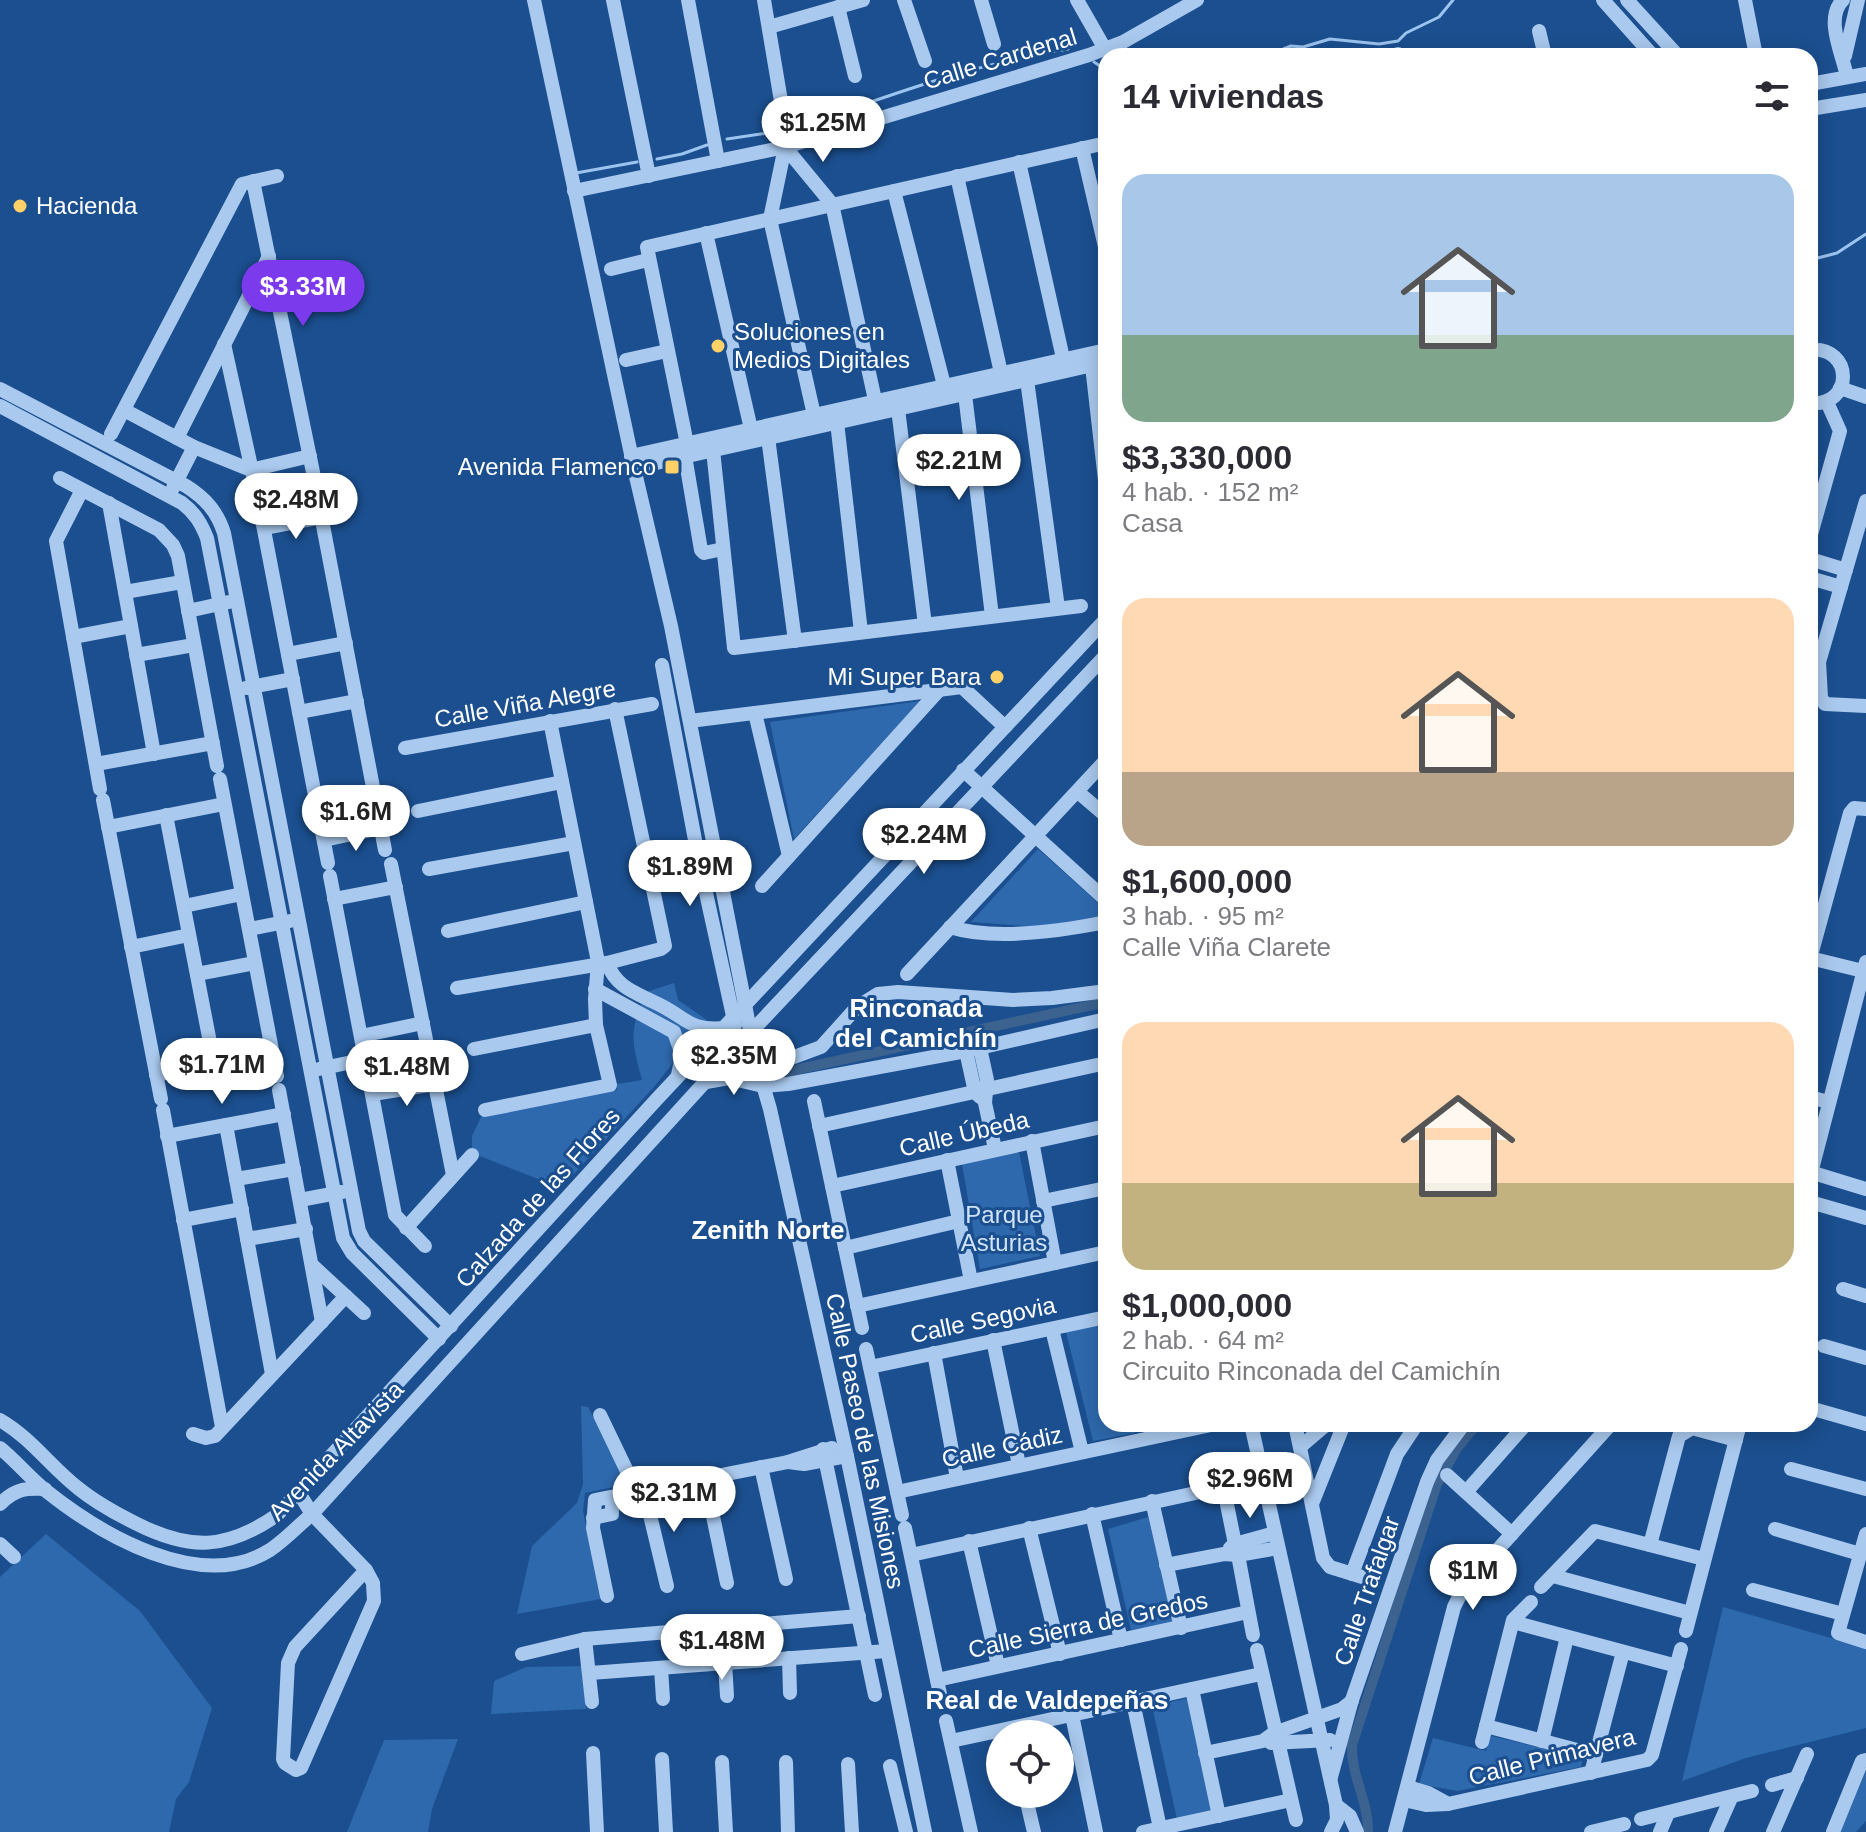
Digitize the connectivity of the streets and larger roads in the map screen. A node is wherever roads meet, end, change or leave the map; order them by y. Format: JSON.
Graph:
{"nodes":[{"id":1,"x":534,"y":0,"type":"edge"},
{"id":2,"x":613,"y":0,"type":"edge"},
{"id":3,"x":688,"y":0,"type":"edge"},
{"id":4,"x":764,"y":0,"type":"edge"},
{"id":5,"x":863,"y":0,"type":"edge"},
{"id":6,"x":904,"y":0,"type":"edge"},
{"id":7,"x":981,"y":0,"type":"edge"},
{"id":8,"x":1077,"y":0,"type":"edge"},
{"id":9,"x":1197,"y":0,"type":"edge"},
{"id":10,"x":1603,"y":0,"type":"edge"},
{"id":11,"x":1627,"y":0,"type":"edge"},
{"id":12,"x":1745,"y":0,"type":"edge"},
{"id":13,"x":1843,"y":0,"type":"edge"},
{"id":14,"x":1858,"y":0,"type":"edge"},
{"id":15,"x":838,"y":7,"type":"junction"},
{"id":16,"x":769,"y":27,"type":"junction"},
{"id":17,"x":1539,"y":31,"type":"dead end"},
{"id":18,"x":994,"y":44,"type":"dead end"},
{"id":19,"x":1104,"y":48,"type":"edge"},
{"id":20,"x":1108,"y":48,"type":"edge"},
{"id":21,"x":1543,"y":48,"type":"edge"},
{"id":22,"x":1646,"y":48,"type":"edge"},
{"id":23,"x":1671,"y":48,"type":"edge"},
{"id":24,"x":1754,"y":48,"type":"edge"},
{"id":25,"x":1098,"y":51,"type":"edge"},
{"id":26,"x":1844,"y":60,"type":"junction"},
{"id":27,"x":925,"y":61,"type":"dead end"},
{"id":28,"x":1866,"y":74,"type":"edge"},
{"id":29,"x":855,"y":76,"type":"dead end"},
{"id":30,"x":1847,"y":77,"type":"junction"},
{"id":31,"x":1818,"y":82,"type":"edge"},
{"id":32,"x":1866,"y":100,"type":"edge"},
{"id":33,"x":1818,"y":108,"type":"edge"},
{"id":34,"x":1098,"y":145,"type":"edge"},
{"id":35,"x":785,"y":147,"type":"junction"},
{"id":36,"x":1082,"y":148,"type":"junction"},
{"id":37,"x":718,"y":161,"type":"junction"},
{"id":38,"x":1019,"y":162,"type":"junction"},
{"id":39,"x":277,"y":176,"type":"dead end"},
{"id":40,"x":649,"y":176,"type":"junction"},
{"id":41,"x":957,"y":176,"type":"junction"},
{"id":42,"x":253,"y":181,"type":"junction"},
{"id":43,"x":574,"y":191,"type":"junction"},
{"id":44,"x":894,"y":191,"type":"junction"},
{"id":45,"x":832,"y":204,"type":"junction"},
{"id":46,"x":1098,"y":217,"type":"edge"},
{"id":47,"x":770,"y":219,"type":"junction"},
{"id":48,"x":706,"y":233,"type":"junction"},
{"id":49,"x":648,"y":254,"type":"junction"},
{"id":50,"x":269,"y":256,"type":"junction"},
{"id":51,"x":611,"y":269,"type":"dead end"},
{"id":52,"x":224,"y":344,"type":"junction"},
{"id":53,"x":667,"y":351,"type":"junction"},
{"id":54,"x":1818,"y":351,"type":"edge"},
{"id":55,"x":1098,"y":353,"type":"edge"},
{"id":56,"x":626,"y":360,"type":"dead end"},
{"id":57,"x":1098,"y":364,"type":"edge"},
{"id":58,"x":1064,"y":365,"type":"junction"},
{"id":59,"x":1001,"y":373,"type":"junction"},
{"id":60,"x":1027,"y":380,"type":"junction"},
{"id":61,"x":944,"y":385,"type":"junction"},
{"id":62,"x":964,"y":388,"type":"junction"},
{"id":63,"x":1840,"y":388,"type":"junction"},
{"id":64,"x":0,"y":389,"type":"edge"},
{"id":65,"x":1866,"y":397,"type":"edge"},
{"id":66,"x":1827,"y":402,"type":"junction"},
{"id":67,"x":1818,"y":403,"type":"edge"},
{"id":68,"x":0,"y":406,"type":"edge"},
{"id":69,"x":877,"y":407,"type":"junction"},
{"id":70,"x":898,"y":409,"type":"junction"},
{"id":71,"x":124,"y":410,"type":"junction"},
{"id":72,"x":814,"y":415,"type":"junction"},
{"id":73,"x":837,"y":422,"type":"junction"},
{"id":74,"x":74,"y":426,"type":"junction"},
{"id":75,"x":751,"y":429,"type":"junction"},
{"id":76,"x":768,"y":432,"type":"junction"},
{"id":77,"x":111,"y":434,"type":"dead end"},
{"id":78,"x":177,"y":438,"type":"junction"},
{"id":79,"x":66,"y":440,"type":"junction"},
{"id":80,"x":194,"y":447,"type":"junction"},
{"id":81,"x":686,"y":450,"type":"junction"},
{"id":82,"x":713,"y":450,"type":"junction"},
{"id":83,"x":310,"y":456,"type":"junction"},
{"id":84,"x":632,"y":462,"type":"junction"},
{"id":85,"x":251,"y":470,"type":"junction"},
{"id":86,"x":60,"y":478,"type":"dead end"},
{"id":87,"x":177,"y":481,"type":"junction"},
{"id":88,"x":82,"y":490,"type":"junction"},
{"id":89,"x":169,"y":496,"type":"junction"},
{"id":90,"x":1866,"y":501,"type":"edge"},
{"id":91,"x":109,"y":503,"type":"junction"},
{"id":92,"x":1818,"y":509,"type":"edge"},
{"id":93,"x":322,"y":517,"type":"junction"},
{"id":94,"x":264,"y":528,"type":"junction"},
{"id":95,"x":723,"y":549,"type":"junction"},
{"id":96,"x":1818,"y":561,"type":"edge"},
{"id":97,"x":1846,"y":570,"type":"junction"},
{"id":98,"x":1818,"y":580,"type":"edge"},
{"id":99,"x":182,"y":582,"type":"junction"},
{"id":100,"x":1841,"y":587,"type":"junction"},
{"id":101,"x":125,"y":592,"type":"junction"},
{"id":102,"x":237,"y":601,"type":"junction"},
{"id":103,"x":220,"y":604,"type":"junction"},
{"id":104,"x":1081,"y":606,"type":"dead end"},
{"id":105,"x":1058,"y":608,"type":"junction"},
{"id":106,"x":188,"y":611,"type":"junction"},
{"id":107,"x":992,"y":616,"type":"junction"},
{"id":108,"x":925,"y":625,"type":"junction"},
{"id":109,"x":131,"y":626,"type":"junction"},
{"id":110,"x":1098,"y":629,"type":"edge"},
{"id":111,"x":861,"y":632,"type":"junction"},
{"id":112,"x":73,"y":637,"type":"junction"},
{"id":113,"x":795,"y":641,"type":"junction"},
{"id":114,"x":346,"y":643,"type":"junction"},
{"id":115,"x":194,"y":645,"type":"junction"},
{"id":116,"x":288,"y":654,"type":"junction"},
{"id":117,"x":136,"y":655,"type":"junction"},
{"id":118,"x":1098,"y":663,"type":"edge"},
{"id":119,"x":662,"y":665,"type":"dead end"},
{"id":120,"x":293,"y":679,"type":"junction"},
{"id":121,"x":254,"y":687,"type":"junction"},
{"id":122,"x":940,"y":689,"type":"junction"},
{"id":123,"x":237,"y":690,"type":"junction"},
{"id":124,"x":357,"y":701,"type":"junction"},
{"id":125,"x":652,"y":704,"type":"dead end"},
{"id":126,"x":1866,"y":706,"type":"edge"},
{"id":127,"x":615,"y":709,"type":"junction"},
{"id":128,"x":299,"y":712,"type":"junction"},
{"id":129,"x":755,"y":713,"type":"junction"},
{"id":130,"x":550,"y":721,"type":"junction"},
{"id":131,"x":690,"y":721,"type":"junction"},
{"id":132,"x":1005,"y":727,"type":"junction"},
{"id":133,"x":213,"y":743,"type":"junction"},
{"id":134,"x":405,"y":748,"type":"dead end"},
{"id":135,"x":154,"y":754,"type":"junction"},
{"id":136,"x":96,"y":764,"type":"junction"},
{"id":137,"x":1098,"y":769,"type":"edge"},
{"id":138,"x":963,"y":770,"type":"junction"},
{"id":139,"x":562,"y":782,"type":"junction"},
{"id":140,"x":980,"y":788,"type":"junction"},
{"id":141,"x":1078,"y":792,"type":"junction"},
{"id":142,"x":224,"y":804,"type":"junction"},
{"id":143,"x":1098,"y":809,"type":"edge"},
{"id":144,"x":1866,"y":809,"type":"edge"},
{"id":145,"x":418,"y":811,"type":"dead end"},
{"id":146,"x":166,"y":815,"type":"junction"},
{"id":147,"x":108,"y":827,"type":"junction"},
{"id":148,"x":381,"y":828,"type":"junction"},
{"id":149,"x":1036,"y":835,"type":"junction"},
{"id":150,"x":324,"y":840,"type":"junction"},
{"id":151,"x":574,"y":843,"type":"junction"},
{"id":152,"x":789,"y":856,"type":"junction"},
{"id":153,"x":715,"y":857,"type":"junction"},
{"id":154,"x":699,"y":861,"type":"junction"},
{"id":155,"x":429,"y":869,"type":"dead end"},
{"id":156,"x":762,"y":886,"type":"dead end"},
{"id":157,"x":396,"y":887,"type":"junction"},
{"id":158,"x":1098,"y":893,"type":"edge"},
{"id":159,"x":242,"y":894,"type":"junction"},
{"id":160,"x":334,"y":899,"type":"junction"},
{"id":161,"x":586,"y":902,"type":"junction"},
{"id":162,"x":184,"y":906,"type":"junction"},
{"id":163,"x":299,"y":919,"type":"junction"},
{"id":164,"x":282,"y":923,"type":"junction"},
{"id":165,"x":1098,"y":923,"type":"edge"},
{"id":166,"x":950,"y":927,"type":"junction"},
{"id":167,"x":249,"y":929,"type":"junction"},
{"id":168,"x":1818,"y":930,"type":"edge"},
{"id":169,"x":448,"y":931,"type":"dead end"},
{"id":170,"x":189,"y":935,"type":"junction"},
{"id":171,"x":131,"y":947,"type":"junction"},
{"id":172,"x":1818,"y":960,"type":"edge"},
{"id":173,"x":602,"y":962,"type":"junction"},
{"id":174,"x":255,"y":963,"type":"junction"},
{"id":175,"x":1865,"y":966,"type":"edge"},
{"id":176,"x":197,"y":974,"type":"junction"},
{"id":177,"x":907,"y":974,"type":"dead end"},
{"id":178,"x":619,"y":983,"type":"junction"},
{"id":179,"x":457,"y":988,"type":"dead end"},
{"id":180,"x":602,"y":992,"type":"junction"},
{"id":181,"x":1098,"y":992,"type":"edge"},
{"id":182,"x":746,"y":1005,"type":"junction"},
{"id":183,"x":1098,"y":1021,"type":"edge"},
{"id":184,"x":423,"y":1023,"type":"junction"},
{"id":185,"x":729,"y":1023,"type":"junction"},
{"id":186,"x":596,"y":1025,"type":"junction"},
{"id":187,"x":694,"y":1026,"type":"junction"},
{"id":188,"x":361,"y":1036,"type":"junction"},
{"id":189,"x":679,"y":1041,"type":"junction"},
{"id":190,"x":742,"y":1042,"type":"junction"},
{"id":191,"x":474,"y":1049,"type":"dead end"},
{"id":192,"x":973,"y":1049,"type":"junction"},
{"id":193,"x":272,"y":1052,"type":"junction"},
{"id":194,"x":366,"y":1059,"type":"junction"},
{"id":195,"x":214,"y":1063,"type":"junction"},
{"id":196,"x":1098,"y":1065,"type":"edge"},
{"id":197,"x":757,"y":1066,"type":"junction"},
{"id":198,"x":327,"y":1067,"type":"junction"},
{"id":199,"x":310,"y":1070,"type":"junction"},
{"id":200,"x":156,"y":1075,"type":"junction"},
{"id":201,"x":677,"y":1079,"type":"junction"},
{"id":202,"x":706,"y":1082,"type":"junction"},
{"id":203,"x":435,"y":1084,"type":"junction"},
{"id":204,"x":763,"y":1086,"type":"junction"},
{"id":205,"x":373,"y":1094,"type":"junction"},
{"id":206,"x":983,"y":1094,"type":"junction"},
{"id":207,"x":1818,"y":1099,"type":"edge"},
{"id":208,"x":656,"y":1100,"type":"junction"},
{"id":209,"x":814,"y":1101,"type":"dead end"},
{"id":210,"x":1828,"y":1102,"type":"junction"},
{"id":211,"x":485,"y":1110,"type":"dead end"},
{"id":212,"x":284,"y":1114,"type":"junction"},
{"id":213,"x":674,"y":1118,"type":"junction"},
{"id":214,"x":226,"y":1125,"type":"junction"},
{"id":215,"x":819,"y":1126,"type":"junction"},
{"id":216,"x":1098,"y":1128,"type":"edge"},
{"id":217,"x":1818,"y":1129,"type":"edge"},
{"id":218,"x":167,"y":1136,"type":"junction"},
{"id":219,"x":1032,"y":1141,"type":"junction"},
{"id":220,"x":995,"y":1149,"type":"junction"},
{"id":221,"x":472,"y":1155,"type":"dead end"},
{"id":222,"x":947,"y":1160,"type":"junction"},
{"id":223,"x":294,"y":1169,"type":"junction"},
{"id":224,"x":1818,"y":1174,"type":"edge"},
{"id":225,"x":453,"y":1175,"type":"junction"},
{"id":226,"x":236,"y":1179,"type":"junction"},
{"id":227,"x":832,"y":1186,"type":"junction"},
{"id":228,"x":1866,"y":1189,"type":"edge"},
{"id":229,"x":350,"y":1190,"type":"junction"},
{"id":230,"x":1098,"y":1190,"type":"edge"},
{"id":231,"x":334,"y":1193,"type":"junction"},
{"id":232,"x":300,"y":1200,"type":"junction"},
{"id":233,"x":1043,"y":1201,"type":"junction"},
{"id":234,"x":1818,"y":1204,"type":"edge"},
{"id":235,"x":242,"y":1209,"type":"junction"},
{"id":236,"x":1866,"y":1218,"type":"edge"},
{"id":237,"x":183,"y":1220,"type":"junction"},
{"id":238,"x":959,"y":1221,"type":"junction"},
{"id":239,"x":406,"y":1228,"type":"junction"},
{"id":240,"x":306,"y":1229,"type":"junction"},
{"id":241,"x":247,"y":1239,"type":"junction"},
{"id":242,"x":425,"y":1246,"type":"dead end"},
{"id":243,"x":845,"y":1248,"type":"junction"},
{"id":244,"x":1098,"y":1254,"type":"edge"},
{"id":245,"x":1055,"y":1263,"type":"junction"},
{"id":246,"x":313,"y":1266,"type":"junction"},
{"id":247,"x":971,"y":1281,"type":"junction"},
{"id":248,"x":488,"y":1286,"type":"junction"},
{"id":249,"x":1843,"y":1289,"type":"dead end"},
{"id":250,"x":346,"y":1296,"type":"junction"},
{"id":251,"x":1866,"y":1296,"type":"edge"},
{"id":252,"x":505,"y":1302,"type":"junction"},
{"id":253,"x":857,"y":1306,"type":"junction"},
{"id":254,"x":364,"y":1313,"type":"dead end"},
{"id":255,"x":1098,"y":1319,"type":"edge"},
{"id":256,"x":456,"y":1321,"type":"junction"},
{"id":257,"x":322,"y":1322,"type":"junction"},
{"id":258,"x":862,"y":1328,"type":"dead end"},
{"id":259,"x":1052,"y":1329,"type":"junction"},
{"id":260,"x":478,"y":1331,"type":"joint"},
{"id":261,"x":439,"y":1339,"type":"junction"},
{"id":262,"x":993,"y":1340,"type":"junction"},
{"id":263,"x":1824,"y":1346,"type":"dead end"},
{"id":264,"x":866,"y":1349,"type":"dead end"},
{"id":265,"x":934,"y":1353,"type":"junction"},
{"id":266,"x":1866,"y":1358,"type":"edge"},
{"id":267,"x":870,"y":1367,"type":"junction"},
{"id":268,"x":272,"y":1374,"type":"junction"},
{"id":269,"x":389,"y":1393,"type":"junction"},
{"id":270,"x":408,"y":1410,"type":"junction"},
{"id":271,"x":1818,"y":1410,"type":"edge"},
{"id":272,"x":600,"y":1415,"type":"dead end"},
{"id":273,"x":0,"y":1420,"type":"edge"},
{"id":274,"x":362,"y":1422,"type":"junction"},
{"id":275,"x":1866,"y":1424,"type":"edge"},
{"id":276,"x":222,"y":1427,"type":"junction"},
{"id":277,"x":20,"y":1432,"type":"junction"},
{"id":278,"x":1138,"y":1432,"type":"edge"},
{"id":279,"x":1187,"y":1432,"type":"edge"},
{"id":280,"x":1253,"y":1432,"type":"edge"},
{"id":281,"x":1297,"y":1432,"type":"edge"},
{"id":282,"x":1318,"y":1432,"type":"edge"},
{"id":283,"x":1341,"y":1432,"type":"edge"},
{"id":284,"x":1412,"y":1432,"type":"edge"},
{"id":285,"x":1458,"y":1432,"type":"edge"},
{"id":286,"x":1519,"y":1432,"type":"edge"},
{"id":287,"x":1604,"y":1432,"type":"edge"},
{"id":288,"x":1686,"y":1432,"type":"edge"},
{"id":289,"x":1707,"y":1432,"type":"edge"},
{"id":290,"x":1738,"y":1432,"type":"edge"},
{"id":291,"x":193,"y":1434,"type":"dead end"},
{"id":292,"x":380,"y":1439,"type":"junction"},
{"id":293,"x":1140,"y":1440,"type":"junction"},
{"id":294,"x":1736,"y":1440,"type":"junction"},
{"id":295,"x":1300,"y":1447,"type":"junction"},
{"id":296,"x":845,"y":1451,"type":"junction"},
{"id":297,"x":1082,"y":1452,"type":"junction"},
{"id":298,"x":1,"y":1454,"type":"edge"},
{"id":299,"x":824,"y":1455,"type":"junction"},
{"id":300,"x":1019,"y":1465,"type":"junction"},
{"id":301,"x":1219,"y":1465,"type":"dead end"},
{"id":302,"x":761,"y":1467,"type":"junction"},
{"id":303,"x":1791,"y":1469,"type":"dead end"},
{"id":304,"x":59,"y":1472,"type":"junction"},
{"id":305,"x":1447,"y":1475,"type":"dead end"},
{"id":306,"x":705,"y":1478,"type":"junction"},
{"id":307,"x":957,"y":1478,"type":"junction"},
{"id":308,"x":1223,"y":1487,"type":"junction"},
{"id":309,"x":6,"y":1488,"type":"edge"},
{"id":310,"x":45,"y":1489,"type":"junction"},
{"id":311,"x":1866,"y":1489,"type":"edge"},
{"id":312,"x":641,"y":1491,"type":"junction"},
{"id":313,"x":897,"y":1492,"type":"junction"},
{"id":314,"x":1466,"y":1492,"type":"junction"},
{"id":315,"x":299,"y":1493,"type":"junction"},
{"id":316,"x":612,"y":1497,"type":"junction"},
{"id":317,"x":1152,"y":1501,"type":"junction"},
{"id":318,"x":0,"y":1504,"type":"edge"},
{"id":319,"x":1312,"y":1504,"type":"junction"},
{"id":320,"x":312,"y":1514,"type":"junction"},
{"id":321,"x":1092,"y":1514,"type":"junction"},
{"id":322,"x":593,"y":1518,"type":"junction"},
{"id":323,"x":1029,"y":1528,"type":"junction"},
{"id":324,"x":1775,"y":1529,"type":"dead end"},
{"id":325,"x":1512,"y":1534,"type":"junction"},
{"id":326,"x":1866,"y":1534,"type":"edge"},
{"id":327,"x":969,"y":1541,"type":"junction"},
{"id":328,"x":1276,"y":1541,"type":"junction"},
{"id":329,"x":182,"y":1542,"type":"junction"},
{"id":330,"x":0,"y":1544,"type":"edge"},
{"id":331,"x":1650,"y":1545,"type":"junction"},
{"id":332,"x":1232,"y":1551,"type":"junction"},
{"id":333,"x":1860,"y":1554,"type":"junction"},
{"id":334,"x":911,"y":1555,"type":"junction"},
{"id":335,"x":14,"y":1557,"type":"dead end"},
{"id":336,"x":1704,"y":1559,"type":"junction"},
{"id":337,"x":177,"y":1561,"type":"junction"},
{"id":338,"x":1166,"y":1565,"type":"junction"},
{"id":339,"x":366,"y":1570,"type":"junction"},
{"id":340,"x":1352,"y":1574,"type":"junction"},
{"id":341,"x":1553,"y":1576,"type":"junction"},
{"id":342,"x":786,"y":1579,"type":"dead end"},
{"id":343,"x":1372,"y":1580,"type":"dead end"},
{"id":344,"x":727,"y":1583,"type":"dead end"},
{"id":345,"x":667,"y":1586,"type":"dead end"},
{"id":346,"x":1541,"y":1587,"type":"dead end"},
{"id":347,"x":1753,"y":1590,"type":"dead end"},
{"id":348,"x":607,"y":1596,"type":"dead end"},
{"id":349,"x":1531,"y":1602,"type":"dead end"},
{"id":350,"x":1248,"y":1612,"type":"junction"},
{"id":351,"x":1690,"y":1613,"type":"junction"},
{"id":352,"x":1843,"y":1614,"type":"junction"},
{"id":353,"x":859,"y":1616,"type":"junction"},
{"id":354,"x":1513,"y":1622,"type":"junction"},
{"id":355,"x":1181,"y":1628,"type":"junction"},
{"id":356,"x":1686,"y":1631,"type":"dead end"},
{"id":357,"x":1567,"y":1637,"type":"junction"},
{"id":358,"x":585,"y":1639,"type":"junction"},
{"id":359,"x":1121,"y":1640,"type":"junction"},
{"id":360,"x":1866,"y":1642,"type":"edge"},
{"id":361,"x":1681,"y":1649,"type":"dead end"},
{"id":362,"x":887,"y":1651,"type":"junction"},
{"id":363,"x":866,"y":1652,"type":"junction"},
{"id":364,"x":1623,"y":1652,"type":"junction"},
{"id":365,"x":522,"y":1654,"type":"dead end"},
{"id":366,"x":1060,"y":1654,"type":"junction"},
{"id":367,"x":789,"y":1658,"type":"junction"},
{"id":368,"x":725,"y":1663,"type":"junction"},
{"id":369,"x":998,"y":1666,"type":"junction"},
{"id":370,"x":1677,"y":1666,"type":"junction"},
{"id":371,"x":661,"y":1668,"type":"junction"},
{"id":372,"x":590,"y":1673,"type":"junction"},
{"id":373,"x":1261,"y":1674,"type":"junction"},
{"id":374,"x":937,"y":1680,"type":"junction"},
{"id":375,"x":1192,"y":1689,"type":"junction"},
{"id":376,"x":790,"y":1693,"type":"dead end"},
{"id":377,"x":875,"y":1695,"type":"dead end"},
{"id":378,"x":727,"y":1696,"type":"dead end"},
{"id":379,"x":663,"y":1699,"type":"dead end"},
{"id":380,"x":941,"y":1699,"type":"dead end"},
{"id":381,"x":1352,"y":1700,"type":"junction"},
{"id":382,"x":592,"y":1702,"type":"dead end"},
{"id":383,"x":1133,"y":1702,"type":"junction"},
{"id":384,"x":1072,"y":1715,"type":"junction"},
{"id":385,"x":1316,"y":1717,"type":"junction"},
{"id":386,"x":1053,"y":1720,"type":"edge"},
{"id":387,"x":946,"y":1721,"type":"dead end"},
{"id":388,"x":1486,"y":1726,"type":"junction"},
{"id":389,"x":986,"y":1735,"type":"edge"},
{"id":390,"x":1342,"y":1736,"type":"junction"},
{"id":391,"x":1321,"y":1739,"type":"junction"},
{"id":392,"x":1271,"y":1740,"type":"junction"},
{"id":393,"x":951,"y":1741,"type":"junction"},
{"id":394,"x":1542,"y":1741,"type":"junction"},
{"id":395,"x":1482,"y":1742,"type":"dead end"},
{"id":396,"x":593,"y":1753,"type":"dead end"},
{"id":397,"x":1205,"y":1753,"type":"junction"},
{"id":398,"x":1807,"y":1754,"type":"dead end"},
{"id":399,"x":1596,"y":1755,"type":"junction"},
{"id":400,"x":662,"y":1759,"type":"dead end"},
{"id":401,"x":1866,"y":1760,"type":"edge"},
{"id":402,"x":722,"y":1762,"type":"dead end"},
{"id":403,"x":786,"y":1762,"type":"dead end"},
{"id":404,"x":848,"y":1764,"type":"dead end"},
{"id":405,"x":912,"y":1768,"type":"junction"},
{"id":406,"x":1591,"y":1773,"type":"junction"},
{"id":407,"x":1797,"y":1778,"type":"junction"},
{"id":408,"x":1329,"y":1781,"type":"junction"},
{"id":409,"x":1772,"y":1785,"type":"dead end"},
{"id":410,"x":1752,"y":1791,"type":"dead end"},
{"id":411,"x":1406,"y":1794,"type":"junction"},
{"id":412,"x":1731,"y":1798,"type":"junction"},
{"id":413,"x":1291,"y":1800,"type":"junction"},
{"id":414,"x":1336,"y":1805,"type":"junction"},
{"id":415,"x":1028,"y":1808,"type":"edge"},
{"id":416,"x":1668,"y":1813,"type":"junction"},
{"id":417,"x":1219,"y":1816,"type":"junction"},
{"id":418,"x":1641,"y":1819,"type":"dead end"},
{"id":419,"x":1296,"y":1820,"type":"dead end"},
{"id":420,"x":1624,"y":1824,"type":"dead end"},
{"id":421,"x":1160,"y":1828,"type":"junction"},
{"id":422,"x":1598,"y":1831,"type":"edge"},
{"id":423,"x":597,"y":1832,"type":"edge"},
{"id":424,"x":666,"y":1832,"type":"edge"},
{"id":425,"x":726,"y":1832,"type":"edge"},
{"id":426,"x":788,"y":1832,"type":"edge"},
{"id":427,"x":852,"y":1832,"type":"edge"},
{"id":428,"x":906,"y":1832,"type":"edge"},
{"id":429,"x":925,"y":1832,"type":"edge"},
{"id":430,"x":971,"y":1832,"type":"edge"},
{"id":431,"x":1034,"y":1832,"type":"edge"},
{"id":432,"x":1096,"y":1832,"type":"edge"},
{"id":433,"x":1143,"y":1832,"type":"edge"},
{"id":434,"x":1331,"y":1832,"type":"edge"},
{"id":435,"x":1357,"y":1832,"type":"edge"},
{"id":436,"x":1395,"y":1832,"type":"edge"},
{"id":437,"x":1660,"y":1832,"type":"edge"},
{"id":438,"x":1716,"y":1832,"type":"edge"},
{"id":439,"x":1773,"y":1832,"type":"edge"},
{"id":440,"x":1833,"y":1832,"type":"edge"}],
"edges":[{"from":1,"to":43,"type":"street"},
{"from":2,"to":40,"type":"street"},
{"from":3,"to":37,"type":"street"},
{"from":4,"to":16,"type":"street"},
{"from":5,"to":15,"type":"street"},
{"from":6,"to":27,"type":"street"},
{"from":7,"to":18,"type":"street"},
{"from":8,"to":19,"type":"street"},
{"from":9,"to":20,"type":"street","name":"Calle Cardenal"},
{"from":10,"to":22,"type":"street"},
{"from":11,"to":23,"type":"street"},
{"from":12,"to":24,"type":"street"},
{"from":13,"to":26,"type":"street"},
{"from":14,"to":26,"type":"street"},
{"from":15,"to":16,"type":"street"},
{"from":15,"to":29,"type":"street"},
{"from":16,"to":35,"type":"street"},
{"from":17,"to":21,"type":"street"},
{"from":25,"to":35,"type":"street","name":"Calle Cardenal"},
{"from":26,"to":30,"type":"street"},
{"from":28,"to":30,"type":"street"},
{"from":30,"to":31,"type":"street"},
{"from":32,"to":33,"type":"street"},
{"from":34,"to":36,"type":"street"},
{"from":35,"to":37,"type":"street","name":"Calle Cardenal"},
{"from":35,"to":45,"type":"street"},
{"from":35,"to":47,"type":"street"},
{"from":36,"to":38,"type":"street"},
{"from":36,"to":46,"type":"street"},
{"from":37,"to":40,"type":"street","name":"Calle Cardenal"},
{"from":38,"to":41,"type":"street"},
{"from":38,"to":58,"type":"street"},
{"from":39,"to":42,"type":"street"},
{"from":40,"to":43,"type":"street","name":"Calle Cardenal"},
{"from":41,"to":44,"type":"street"},
{"from":41,"to":59,"type":"street"},
{"from":42,"to":50,"type":"street"},
{"from":42,"to":71,"type":"street"},
{"from":43,"to":84,"type":"street"},
{"from":44,"to":45,"type":"street"},
{"from":44,"to":61,"type":"street"},
{"from":45,"to":47,"type":"street"},
{"from":45,"to":69,"type":"street"},
{"from":47,"to":48,"type":"street"},
{"from":47,"to":72,"type":"street"},
{"from":48,"to":49,"type":"street"},
{"from":48,"to":75,"type":"street"},
{"from":49,"to":51,"type":"street"},
{"from":49,"to":53,"type":"street"},
{"from":50,"to":52,"type":"street"},
{"from":50,"to":83,"type":"street"},
{"from":52,"to":78,"type":"street"},
{"from":52,"to":85,"type":"street"},
{"from":53,"to":56,"type":"street"},
{"from":53,"to":81,"type":"street"},
{"from":54,"to":63,"type":"street"},
{"from":55,"to":58,"type":"street"},
{"from":57,"to":58,"type":"street"},
{"from":58,"to":59,"type":"street"},
{"from":58,"to":60,"type":"street"},
{"from":59,"to":62,"type":"street"},
{"from":60,"to":62,"type":"street"},
{"from":60,"to":105,"type":"street"},
{"from":61,"to":62,"type":"street"},
{"from":61,"to":69,"type":"street"},
{"from":62,"to":70,"type":"street"},
{"from":62,"to":107,"type":"street"},
{"from":63,"to":65,"type":"street"},
{"from":63,"to":66,"type":"street"},
{"from":64,"to":74,"type":"street"},
{"from":66,"to":67,"type":"street"},
{"from":66,"to":92,"type":"street"},
{"from":68,"to":79,"type":"street"},
{"from":69,"to":70,"type":"street"},
{"from":69,"to":72,"type":"street"},
{"from":69,"to":73,"type":"street"},
{"from":70,"to":108,"type":"street"},
{"from":71,"to":77,"type":"street"},
{"from":71,"to":78,"type":"street"},
{"from":72,"to":76,"type":"street"},
{"from":73,"to":76,"type":"street"},
{"from":73,"to":111,"type":"street"},
{"from":74,"to":79,"type":"street"},
{"from":74,"to":87,"type":"street"},
{"from":75,"to":76,"type":"street"},
{"from":75,"to":81,"type":"street"},
{"from":76,"to":82,"type":"street"},
{"from":76,"to":113,"type":"street"},
{"from":78,"to":80,"type":"street"},
{"from":79,"to":89,"type":"street"},
{"from":80,"to":85,"type":"street"},
{"from":80,"to":87,"type":"street"},
{"from":81,"to":82,"type":"street"},
{"from":81,"to":84,"type":"street"},
{"from":81,"to":95,"type":"street"},
{"from":82,"to":95,"type":"street"},
{"from":83,"to":85,"type":"street"},
{"from":83,"to":93,"type":"street"},
{"from":84,"to":131,"type":"street"},
{"from":85,"to":94,"type":"street"},
{"from":86,"to":88,"type":"street"},
{"from":87,"to":89,"type":"street"},
{"from":87,"to":102,"type":"street"},
{"from":88,"to":91,"type":"street"},
{"from":88,"to":112,"type":"street"},
{"from":89,"to":103,"type":"street"},
{"from":90,"to":97,"type":"street"},
{"from":91,"to":99,"type":"street"},
{"from":91,"to":101,"type":"street"},
{"from":93,"to":94,"type":"street"},
{"from":93,"to":114,"type":"street"},
{"from":94,"to":116,"type":"street"},
{"from":95,"to":113,"type":"street"},
{"from":96,"to":97,"type":"street"},
{"from":97,"to":100,"type":"street"},
{"from":98,"to":100,"type":"street"},
{"from":99,"to":101,"type":"street"},
{"from":99,"to":106,"type":"street"},
{"from":100,"to":126,"type":"street"},
{"from":101,"to":109,"type":"street"},
{"from":102,"to":103,"type":"street"},
{"from":102,"to":121,"type":"street"},
{"from":103,"to":106,"type":"street"},
{"from":103,"to":123,"type":"street"},
{"from":104,"to":105,"type":"street"},
{"from":105,"to":107,"type":"street"},
{"from":106,"to":115,"type":"street"},
{"from":107,"to":108,"type":"street"},
{"from":108,"to":111,"type":"street"},
{"from":109,"to":112,"type":"street"},
{"from":109,"to":117,"type":"street"},
{"from":110,"to":132,"type":"street","name":"Calzada de las Flores"},
{"from":111,"to":113,"type":"street"},
{"from":112,"to":136,"type":"street"},
{"from":114,"to":116,"type":"street"},
{"from":114,"to":124,"type":"street"},
{"from":115,"to":117,"type":"street"},
{"from":115,"to":133,"type":"street"},
{"from":116,"to":120,"type":"street"},
{"from":117,"to":135,"type":"street"},
{"from":118,"to":140,"type":"street","name":"Calzada de las Flores"},
{"from":119,"to":154,"type":"street"},
{"from":120,"to":121,"type":"street"},
{"from":120,"to":128,"type":"street"},
{"from":121,"to":123,"type":"street"},
{"from":121,"to":163,"type":"street"},
{"from":122,"to":129,"type":"street"},
{"from":122,"to":132,"type":"street"},
{"from":122,"to":152,"type":"street"},
{"from":123,"to":164,"type":"street"},
{"from":124,"to":128,"type":"street"},
{"from":124,"to":148,"type":"street"},
{"from":125,"to":127,"type":"street","name":"Calle Viña Alegre"},
{"from":127,"to":130,"type":"street","name":"Calle Viña Alegre"},
{"from":127,"to":173,"type":"street"},
{"from":128,"to":150,"type":"street"},
{"from":129,"to":131,"type":"street"},
{"from":129,"to":152,"type":"street"},
{"from":130,"to":134,"type":"street","name":"Calle Viña Alegre"},
{"from":130,"to":139,"type":"street"},
{"from":131,"to":153,"type":"street"},
{"from":132,"to":138,"type":"street","name":"Calzada de las Flores"},
{"from":133,"to":135,"type":"street"},
{"from":133,"to":142,"type":"street"},
{"from":135,"to":136,"type":"street"},
{"from":136,"to":147,"type":"street"},
{"from":137,"to":141,"type":"street"},
{"from":138,"to":140,"type":"street"},
{"from":138,"to":182,"type":"street","name":"Calzada de las Flores"},
{"from":139,"to":145,"type":"street"},
{"from":139,"to":151,"type":"street"},
{"from":140,"to":149,"type":"street"},
{"from":140,"to":190,"type":"street","name":"Calzada de las Flores"},
{"from":141,"to":143,"type":"street"},
{"from":141,"to":149,"type":"street"},
{"from":142,"to":146,"type":"street"},
{"from":142,"to":159,"type":"street"},
{"from":144,"to":168,"type":"street"},
{"from":146,"to":147,"type":"street"},
{"from":146,"to":162,"type":"street"},
{"from":147,"to":171,"type":"street"},
{"from":148,"to":150,"type":"street"},
{"from":148,"to":157,"type":"street"},
{"from":149,"to":158,"type":"street"},
{"from":149,"to":166,"type":"street"},
{"from":150,"to":160,"type":"street"},
{"from":151,"to":155,"type":"street"},
{"from":151,"to":161,"type":"street"},
{"from":152,"to":156,"type":"street"},
{"from":153,"to":154,"type":"street"},
{"from":153,"to":182,"type":"street"},
{"from":154,"to":185,"type":"street"},
{"from":157,"to":160,"type":"street"},
{"from":157,"to":184,"type":"street"},
{"from":159,"to":162,"type":"street"},
{"from":159,"to":167,"type":"street"},
{"from":160,"to":188,"type":"street"},
{"from":161,"to":169,"type":"street"},
{"from":161,"to":173,"type":"street"},
{"from":162,"to":170,"type":"street"},
{"from":163,"to":164,"type":"street"},
{"from":163,"to":198,"type":"street"},
{"from":164,"to":167,"type":"street"},
{"from":164,"to":199,"type":"street"},
{"from":165,"to":166,"type":"street"},
{"from":166,"to":177,"type":"street"},
{"from":167,"to":174,"type":"street"},
{"from":170,"to":171,"type":"street"},
{"from":170,"to":176,"type":"street"},
{"from":171,"to":200,"type":"street"},
{"from":172,"to":175,"type":"street"},
{"from":173,"to":178,"type":"street"},
{"from":173,"to":179,"type":"street"},
{"from":173,"to":180,"type":"street"},
{"from":174,"to":176,"type":"street"},
{"from":174,"to":193,"type":"street"},
{"from":175,"to":210,"type":"street"},
{"from":176,"to":195,"type":"street"},
{"from":178,"to":180,"type":"street"},
{"from":178,"to":187,"type":"street"},
{"from":180,"to":186,"type":"street"},
{"from":180,"to":189,"type":"street"},
{"from":181,"to":197,"type":"street"},
{"from":182,"to":185,"type":"street","name":"Calzada de las Flores"},
{"from":182,"to":190,"type":"street"},
{"from":183,"to":192,"type":"street"},
{"from":184,"to":188,"type":"street"},
{"from":184,"to":203,"type":"street"},
{"from":185,"to":187,"type":"street"},
{"from":185,"to":190,"type":"street","name":"Calle Paseo de las Misiones"},
{"from":185,"to":201,"type":"street","name":"Calzada de las Flores"},
{"from":186,"to":191,"type":"street"},
{"from":186,"to":211,"type":"street"},
{"from":187,"to":189,"type":"street"},
{"from":188,"to":194,"type":"street"},
{"from":189,"to":201,"type":"street"},
{"from":190,"to":197,"type":"street","name":"Calle Paseo de las Misiones"},
{"from":190,"to":202,"type":"street","name":"Calzada de las Flores"},
{"from":192,"to":204,"type":"street"},
{"from":192,"to":206,"type":"street"},
{"from":193,"to":195,"type":"street"},
{"from":193,"to":212,"type":"street"},
{"from":194,"to":198,"type":"street"},
{"from":194,"to":205,"type":"street"},
{"from":195,"to":200,"type":"street"},
{"from":196,"to":206,"type":"street"},
{"from":197,"to":204,"type":"street","name":"Calle Paseo de las Misiones"},
{"from":198,"to":199,"type":"street"},
{"from":198,"to":229,"type":"street"},
{"from":199,"to":231,"type":"street"},
{"from":200,"to":218,"type":"street"},
{"from":201,"to":208,"type":"street","name":"Calzada de las Flores"},
{"from":202,"to":204,"type":"street"},
{"from":202,"to":213,"type":"street","name":"Calzada de las Flores"},
{"from":203,"to":205,"type":"street"},
{"from":203,"to":225,"type":"street"},
{"from":204,"to":296,"type":"street","name":"Calle Paseo de las Misiones"},
{"from":205,"to":239,"type":"street"},
{"from":206,"to":215,"type":"street"},
{"from":206,"to":220,"type":"street"},
{"from":207,"to":210,"type":"street"},
{"from":208,"to":213,"type":"street"},
{"from":208,"to":248,"type":"street","name":"Calzada de las Flores"},
{"from":209,"to":215,"type":"street"},
{"from":210,"to":217,"type":"street"},
{"from":212,"to":214,"type":"street"},
{"from":212,"to":223,"type":"street"},
{"from":213,"to":252,"type":"street","name":"Calzada de las Flores"},
{"from":214,"to":218,"type":"street"},
{"from":214,"to":226,"type":"street"},
{"from":215,"to":227,"type":"street"},
{"from":216,"to":219,"type":"street","name":"Calle Úbeda"},
{"from":218,"to":237,"type":"street"},
{"from":219,"to":220,"type":"street","name":"Calle Úbeda"},
{"from":219,"to":233,"type":"street"},
{"from":220,"to":222,"type":"street","name":"Calle Úbeda"},
{"from":221,"to":225,"type":"street"},
{"from":222,"to":227,"type":"street","name":"Calle Úbeda"},
{"from":222,"to":238,"type":"street"},
{"from":223,"to":226,"type":"street"},
{"from":223,"to":232,"type":"street"},
{"from":224,"to":228,"type":"street"},
{"from":225,"to":239,"type":"street"},
{"from":226,"to":235,"type":"street"},
{"from":227,"to":243,"type":"street"},
{"from":229,"to":231,"type":"street"},
{"from":229,"to":256,"type":"street"},
{"from":230,"to":233,"type":"street"},
{"from":231,"to":232,"type":"street"},
{"from":231,"to":261,"type":"street"},
{"from":232,"to":240,"type":"street"},
{"from":233,"to":245,"type":"street"},
{"from":234,"to":236,"type":"street"},
{"from":235,"to":237,"type":"street"},
{"from":235,"to":241,"type":"street"},
{"from":237,"to":276,"type":"street"},
{"from":238,"to":243,"type":"street"},
{"from":238,"to":247,"type":"street"},
{"from":239,"to":242,"type":"street"},
{"from":240,"to":241,"type":"street"},
{"from":240,"to":246,"type":"street"},
{"from":241,"to":268,"type":"street"},
{"from":243,"to":253,"type":"street"},
{"from":244,"to":245,"type":"street"},
{"from":245,"to":247,"type":"street"},
{"from":246,"to":250,"type":"street"},
{"from":246,"to":257,"type":"street"},
{"from":247,"to":253,"type":"street"},
{"from":248,"to":252,"type":"street"},
{"from":248,"to":256,"type":"street","name":"Calzada de las Flores"},
{"from":249,"to":251,"type":"street"},
{"from":250,"to":254,"type":"street"},
{"from":250,"to":257,"type":"street"},
{"from":252,"to":260,"type":"street","name":"Calzada de las Flores"},
{"from":253,"to":258,"type":"street"},
{"from":255,"to":259,"type":"street","name":"Calle Segovia"},
{"from":256,"to":261,"type":"street","name":"Avenida Altavista"},
{"from":257,"to":268,"type":"street"},
{"from":259,"to":262,"type":"street","name":"Calle Segovia"},
{"from":259,"to":297,"type":"street"},
{"from":260,"to":270,"type":"street","name":"Avenida Altavista"},
{"from":261,"to":269,"type":"street","name":"Avenida Altavista"},
{"from":262,"to":265,"type":"street","name":"Calle Segovia"},
{"from":262,"to":300,"type":"street"},
{"from":263,"to":266,"type":"street"},
{"from":264,"to":267,"type":"street"},
{"from":265,"to":267,"type":"street","name":"Calle Segovia"},
{"from":265,"to":307,"type":"street"},
{"from":267,"to":313,"type":"street"},
{"from":268,"to":276,"type":"street"},
{"from":269,"to":270,"type":"street"},
{"from":269,"to":274,"type":"street","name":"Avenida Altavista"},
{"from":270,"to":292,"type":"street","name":"Avenida Altavista"},
{"from":271,"to":275,"type":"street"},
{"from":272,"to":312,"type":"street"},
{"from":273,"to":277,"type":"street","name":"Avenida Altavista"},
{"from":274,"to":292,"type":"street"},
{"from":274,"to":315,"type":"street","name":"Avenida Altavista"},
{"from":276,"to":291,"type":"street"},
{"from":277,"to":298,"type":"street"},
{"from":277,"to":304,"type":"street","name":"Avenida Altavista"},
{"from":278,"to":293,"type":"street"},
{"from":279,"to":293,"type":"street","name":"Calle Cádiz"},
{"from":280,"to":328,"type":"street"},
{"from":281,"to":295,"type":"street"},
{"from":282,"to":295,"type":"street"},
{"from":283,"to":319,"type":"street"},
{"from":284,"to":340,"type":"street"},
{"from":285,"to":381,"type":"street","name":"Calle Trafalgar"},
{"from":286,"to":314,"type":"street"},
{"from":287,"to":325,"type":"street"},
{"from":288,"to":331,"type":"street"},
{"from":289,"to":294,"type":"street"},
{"from":290,"to":294,"type":"street"},
{"from":292,"to":320,"type":"street","name":"Avenida Altavista"},
{"from":293,"to":297,"type":"street","name":"Calle Cádiz"},
{"from":294,"to":336,"type":"street"},
{"from":295,"to":319,"type":"street"},
{"from":296,"to":299,"type":"street"},
{"from":296,"to":362,"type":"street","name":"Calle Paseo de las Misiones"},
{"from":297,"to":300,"type":"street","name":"Calle Cádiz"},
{"from":298,"to":310,"type":"street","name":"Avenida Altavista"},
{"from":299,"to":302,"type":"street"},
{"from":299,"to":353,"type":"street"},
{"from":300,"to":307,"type":"street","name":"Calle Cádiz"},
{"from":301,"to":308,"type":"street"},
{"from":302,"to":306,"type":"street"},
{"from":302,"to":342,"type":"street"},
{"from":303,"to":311,"type":"street"},
{"from":304,"to":310,"type":"street"},
{"from":304,"to":329,"type":"street","name":"Avenida Altavista"},
{"from":305,"to":314,"type":"street"},
{"from":306,"to":312,"type":"street"},
{"from":306,"to":344,"type":"street"},
{"from":307,"to":313,"type":"street","name":"Calle Cádiz"},
{"from":308,"to":317,"type":"street"},
{"from":308,"to":332,"type":"street"},
{"from":309,"to":310,"type":"street"},
{"from":309,"to":318,"type":"street"},
{"from":310,"to":337,"type":"street","name":"Avenida Altavista"},
{"from":312,"to":316,"type":"street"},
{"from":312,"to":345,"type":"street"},
{"from":313,"to":334,"type":"street"},
{"from":314,"to":325,"type":"street"},
{"from":315,"to":320,"type":"street"},
{"from":315,"to":329,"type":"street","name":"Avenida Altavista"},
{"from":316,"to":322,"type":"street"},
{"from":316,"to":322,"type":"street"},
{"from":317,"to":321,"type":"street"},
{"from":317,"to":338,"type":"street"},
{"from":319,"to":340,"type":"street"},
{"from":320,"to":337,"type":"street","name":"Avenida Altavista"},
{"from":320,"to":339,"type":"street"},
{"from":321,"to":323,"type":"street"},
{"from":321,"to":359,"type":"street"},
{"from":322,"to":348,"type":"street"},
{"from":323,"to":327,"type":"street"},
{"from":323,"to":366,"type":"street"},
{"from":324,"to":333,"type":"street"},
{"from":325,"to":411,"type":"street"},
{"from":326,"to":333,"type":"street"},
{"from":327,"to":334,"type":"street"},
{"from":327,"to":369,"type":"street"},
{"from":328,"to":332,"type":"street"},
{"from":328,"to":385,"type":"street"},
{"from":329,"to":337,"type":"street"},
{"from":330,"to":335,"type":"street"},
{"from":331,"to":336,"type":"street"},
{"from":331,"to":341,"type":"street"},
{"from":332,"to":338,"type":"street"},
{"from":332,"to":350,"type":"street"},
{"from":333,"to":352,"type":"street"},
{"from":334,"to":374,"type":"street"},
{"from":336,"to":351,"type":"street"},
{"from":338,"to":355,"type":"street"},
{"from":339,"to":339,"type":"street"},
{"from":340,"to":343,"type":"street"},
{"from":341,"to":346,"type":"street"},
{"from":341,"to":351,"type":"street"},
{"from":347,"to":352,"type":"street"},
{"from":349,"to":354,"type":"street"},
{"from":350,"to":355,"type":"street","name":"Calle Sierra de Gredos"},
{"from":350,"to":373,"type":"street"},
{"from":351,"to":356,"type":"street"},
{"from":352,"to":360,"type":"street"},
{"from":353,"to":358,"type":"street"},
{"from":353,"to":363,"type":"street"},
{"from":354,"to":357,"type":"street"},
{"from":354,"to":388,"type":"street"},
{"from":355,"to":359,"type":"street","name":"Calle Sierra de Gredos"},
{"from":357,"to":364,"type":"street"},
{"from":357,"to":394,"type":"street"},
{"from":358,"to":365,"type":"street"},
{"from":358,"to":372,"type":"street"},
{"from":359,"to":366,"type":"street","name":"Calle Sierra de Gredos"},
{"from":361,"to":370,"type":"street","name":"Calle Primavera"},
{"from":362,"to":363,"type":"street"},
{"from":362,"to":405,"type":"street","name":"Calle Paseo de las Misiones"},
{"from":363,"to":367,"type":"street"},
{"from":363,"to":377,"type":"street"},
{"from":364,"to":370,"type":"street"},
{"from":364,"to":399,"type":"street"},
{"from":366,"to":369,"type":"street","name":"Calle Sierra de Gredos"},
{"from":367,"to":368,"type":"street"},
{"from":367,"to":376,"type":"street"},
{"from":368,"to":371,"type":"street"},
{"from":368,"to":378,"type":"street"},
{"from":369,"to":374,"type":"street","name":"Calle Sierra de Gredos"},
{"from":370,"to":406,"type":"street","name":"Calle Primavera"},
{"from":371,"to":372,"type":"street"},
{"from":371,"to":379,"type":"street"},
{"from":372,"to":382,"type":"street"},
{"from":373,"to":375,"type":"street"},
{"from":373,"to":392,"type":"street"},
{"from":374,"to":380,"type":"street"},
{"from":375,"to":383,"type":"street"},
{"from":375,"to":397,"type":"street"},
{"from":381,"to":385,"type":"street"},
{"from":381,"to":390,"type":"street","name":"Calle Trafalgar"},
{"from":383,"to":384,"type":"street"},
{"from":383,"to":421,"type":"street"},
{"from":384,"to":386,"type":"street"},
{"from":384,"to":432,"type":"street"},
{"from":385,"to":391,"type":"street"},
{"from":385,"to":392,"type":"street"},
{"from":387,"to":393,"type":"street"},
{"from":388,"to":394,"type":"street"},
{"from":388,"to":395,"type":"street"},
{"from":389,"to":393,"type":"street"},
{"from":390,"to":391,"type":"street"},
{"from":390,"to":408,"type":"street","name":"Calle Trafalgar"},
{"from":391,"to":392,"type":"street"},
{"from":391,"to":408,"type":"street"},
{"from":392,"to":397,"type":"street"},
{"from":392,"to":413,"type":"street"},
{"from":393,"to":430,"type":"street"},
{"from":394,"to":399,"type":"street"},
{"from":396,"to":423,"type":"street"},
{"from":397,"to":417,"type":"street"},
{"from":398,"to":407,"type":"street"},
{"from":399,"to":406,"type":"street"},
{"from":400,"to":424,"type":"street"},
{"from":401,"to":440,"type":"street"},
{"from":402,"to":425,"type":"street"},
{"from":403,"to":426,"type":"street"},
{"from":404,"to":427,"type":"street"},
{"from":405,"to":428,"type":"street"},
{"from":405,"to":429,"type":"street","name":"Calle Paseo de las Misiones"},
{"from":406,"to":411,"type":"street","name":"Calle Primavera"},
{"from":407,"to":409,"type":"street"},
{"from":407,"to":439,"type":"street"},
{"from":408,"to":414,"type":"street"},
{"from":410,"to":412,"type":"street"},
{"from":411,"to":436,"type":"street"},
{"from":412,"to":416,"type":"street"},
{"from":412,"to":438,"type":"street"},
{"from":413,"to":417,"type":"street"},
{"from":413,"to":419,"type":"street"},
{"from":414,"to":434,"type":"street"},
{"from":414,"to":435,"type":"street"},
{"from":415,"to":431,"type":"street"},
{"from":416,"to":418,"type":"street"},
{"from":416,"to":437,"type":"street"},
{"from":417,"to":421,"type":"street"},
{"from":420,"to":422,"type":"street"},
{"from":421,"to":433,"type":"street"}]}
